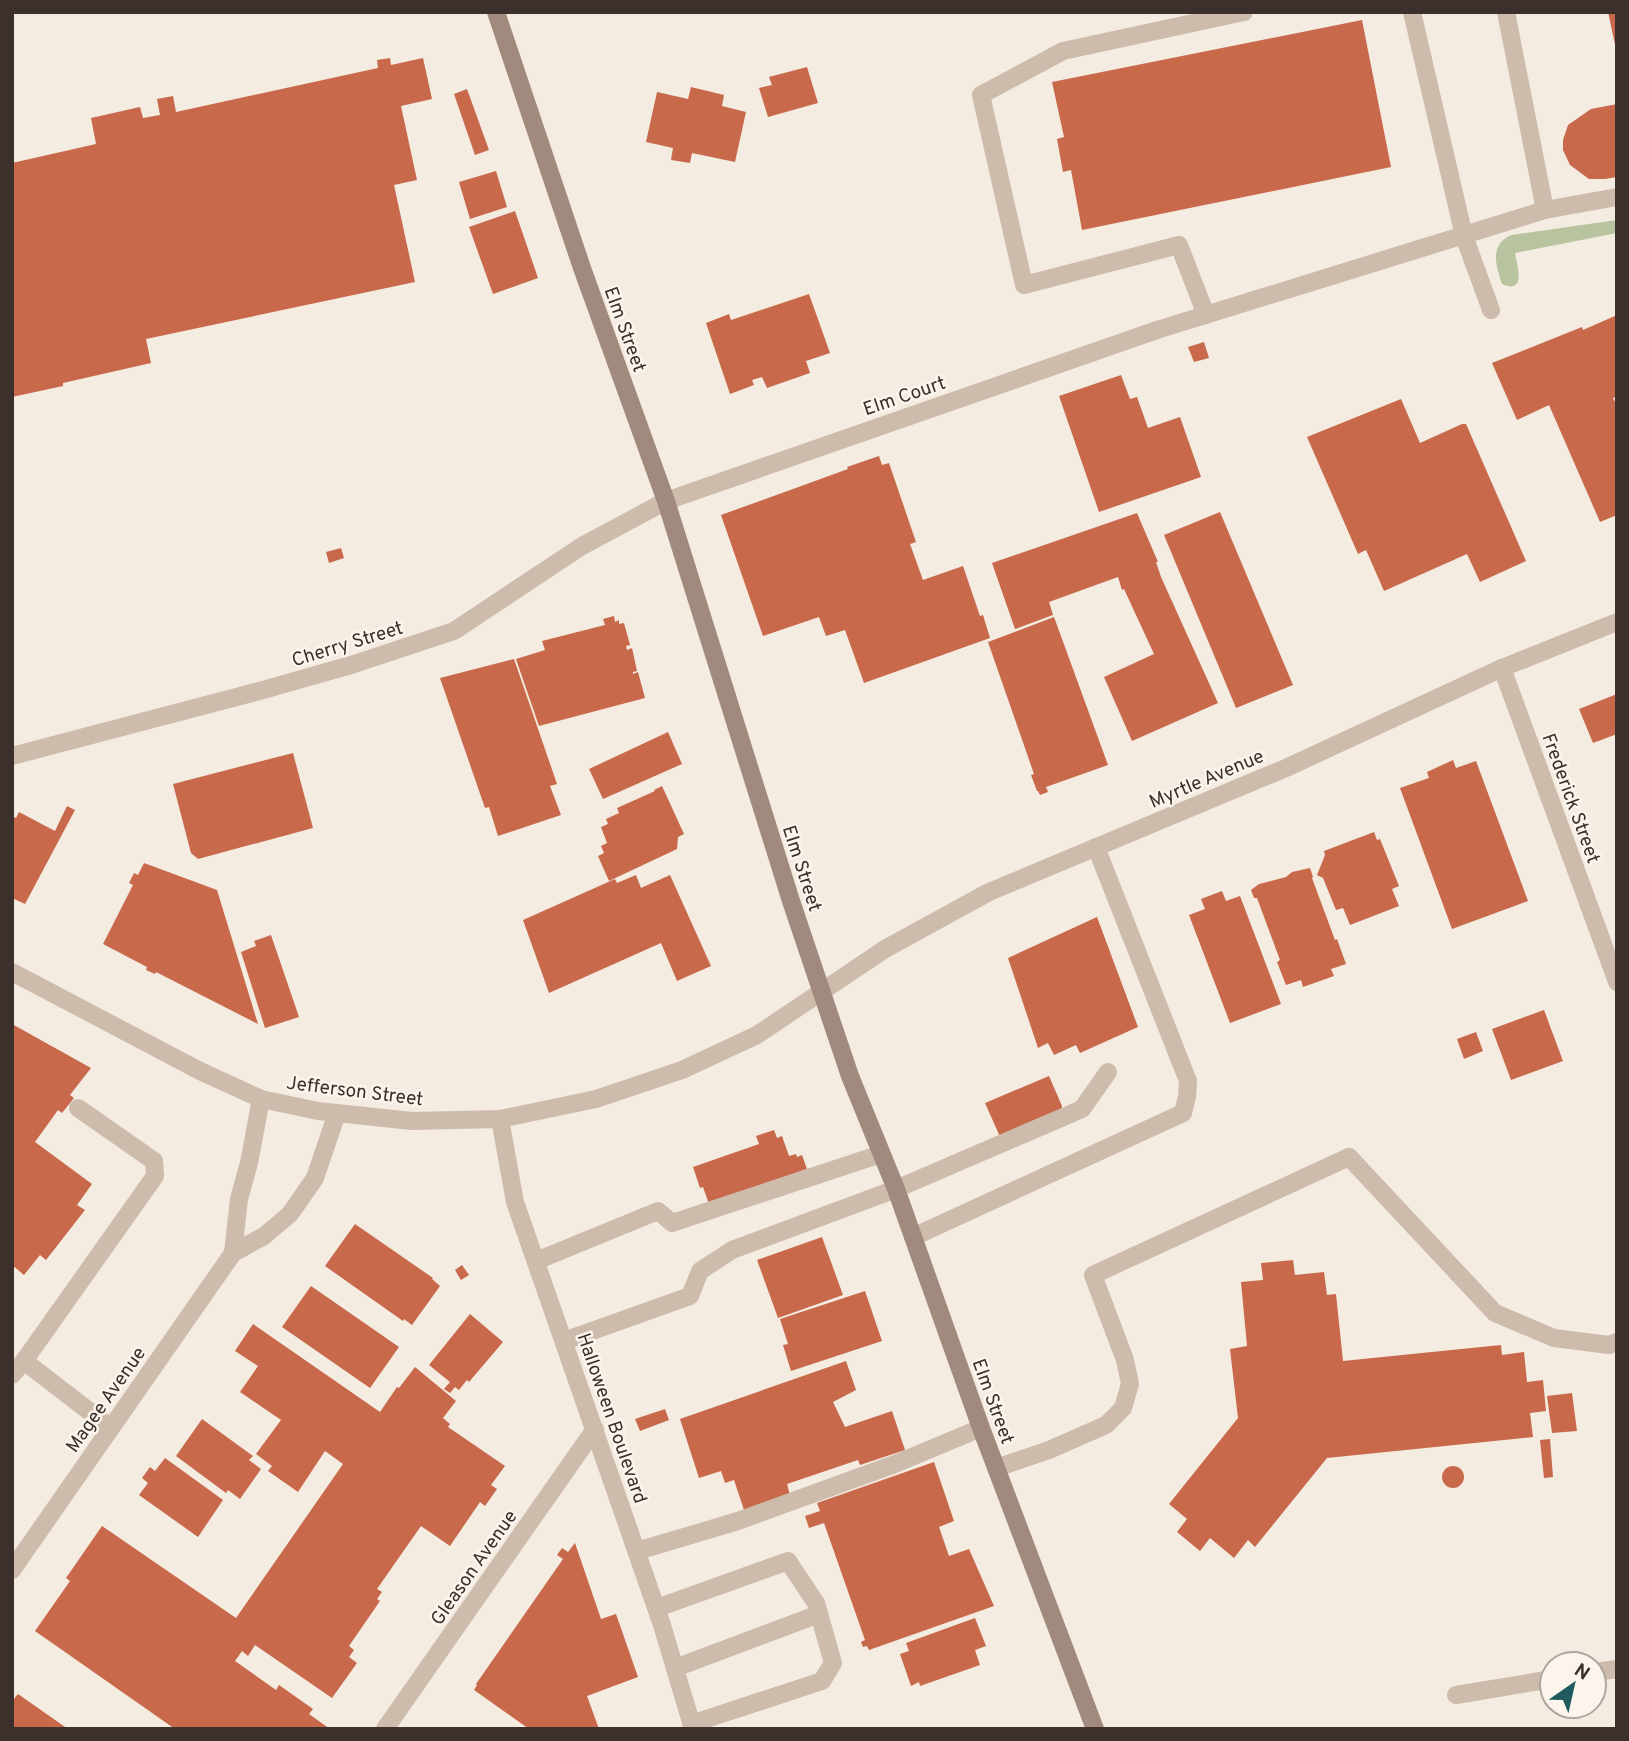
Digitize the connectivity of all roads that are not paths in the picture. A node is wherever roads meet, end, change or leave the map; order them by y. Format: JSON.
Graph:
{"nodes":[{"id":1,"x":496,"y":12,"type":"edge"},
{"id":2,"x":1244,"y":12,"type":"edge"},
{"id":3,"x":1412,"y":12,"type":"edge"},
{"id":4,"x":1506,"y":12,"type":"edge"},
{"id":5,"x":1617,"y":197,"type":"edge"},
{"id":6,"x":1545,"y":210,"type":"junction"},
{"id":7,"x":1464,"y":236,"type":"junction"},
{"id":8,"x":1491,"y":310,"type":"dead end"},
{"id":9,"x":1206,"y":314,"type":"junction"},
{"id":10,"x":666,"y":501,"type":"junction"},
{"id":11,"x":1617,"y":622,"type":"edge"},
{"id":12,"x":1502,"y":668,"type":"junction"},
{"id":13,"x":12,"y":756,"type":"edge"},
{"id":14,"x":1096,"y":847,"type":"junction"},
{"id":15,"x":12,"y":972,"type":"edge"},
{"id":16,"x":1617,"y":982,"type":"edge"},
{"id":17,"x":821,"y":991,"type":"junction"},
{"id":18,"x":1108,"y":1072,"type":"dead end"},
{"id":19,"x":261,"y":1099,"type":"junction"},
{"id":20,"x":78,"y":1108,"type":"dead end"},
{"id":21,"x":337,"y":1113,"type":"junction"},
{"id":22,"x":500,"y":1119,"type":"junction"},
{"id":23,"x":881,"y":1154,"type":"junction"},
{"id":24,"x":896,"y":1189,"type":"junction"},
{"id":25,"x":913,"y":1237,"type":"junction"},
{"id":26,"x":233,"y":1253,"type":"junction"},
{"id":27,"x":536,"y":1261,"type":"junction"},
{"id":28,"x":564,"y":1340,"type":"junction"},
{"id":29,"x":1617,"y":1342,"type":"edge"},
{"id":30,"x":24,"y":1361,"type":"junction"},
{"id":31,"x":12,"y":1375,"type":"edge"},
{"id":32,"x":111,"y":1428,"type":"junction"},
{"id":33,"x":981,"y":1428,"type":"junction"},
{"id":34,"x":595,"y":1429,"type":"junction"},
{"id":35,"x":996,"y":1468,"type":"junction"},
{"id":36,"x":637,"y":1551,"type":"junction"},
{"id":37,"x":12,"y":1570,"type":"edge"},
{"id":38,"x":657,"y":1608,"type":"junction"},
{"id":39,"x":819,"y":1614,"type":"junction"},
{"id":40,"x":675,"y":1668,"type":"junction"},
{"id":41,"x":1538,"y":1681,"type":"edge"},
{"id":42,"x":1456,"y":1695,"type":"dead end"},
{"id":43,"x":692,"y":1726,"type":"edge"},
{"id":44,"x":385,"y":1729,"type":"edge"},
{"id":45,"x":1095,"y":1729,"type":"edge"}],
"edges":[{"from":1,"to":10,"type":"main road","name":"Elm Street"},
{"from":2,"to":9,"type":"street"},
{"from":3,"to":7,"type":"street"},
{"from":4,"to":6,"type":"street"},
{"from":5,"to":6,"type":"street","name":"Elm Court"},
{"from":6,"to":7,"type":"street","name":"Elm Court"},
{"from":7,"to":8,"type":"street"},
{"from":7,"to":9,"type":"street","name":"Elm Court"},
{"from":9,"to":10,"type":"street","name":"Elm Court"},
{"from":10,"to":13,"type":"street","name":"Cherry Street"},
{"from":10,"to":17,"type":"main road","name":"Elm Street"},
{"from":11,"to":12,"type":"street","name":"Myrtle Avenue"},
{"from":12,"to":14,"type":"street","name":"Myrtle Avenue"},
{"from":12,"to":16,"type":"street","name":"Frederick Street"},
{"from":14,"to":17,"type":"street","name":"Myrtle Avenue"},
{"from":14,"to":25,"type":"street"},
{"from":15,"to":19,"type":"street","name":"Jefferson Street"},
{"from":17,"to":22,"type":"street","name":"Jefferson Street"},
{"from":17,"to":23,"type":"main road","name":"Elm Street"},
{"from":18,"to":24,"type":"street"},
{"from":19,"to":21,"type":"street","name":"Jefferson Street"},
{"from":19,"to":26,"type":"street","name":"Magee Avenue"},
{"from":20,"to":30,"type":"street"},
{"from":21,"to":22,"type":"street","name":"Jefferson Street"},
{"from":21,"to":26,"type":"street","name":"Magee Avenue"},
{"from":22,"to":27,"type":"street","name":"Halloween Boulevard"},
{"from":23,"to":24,"type":"main road","name":"Elm Street"},
{"from":23,"to":27,"type":"street"},
{"from":24,"to":25,"type":"main road","name":"Elm Street"},
{"from":24,"to":28,"type":"street"},
{"from":25,"to":33,"type":"main road","name":"Elm Street"},
{"from":26,"to":32,"type":"street","name":"Magee Avenue"},
{"from":27,"to":28,"type":"street","name":"Halloween Boulevard"},
{"from":28,"to":34,"type":"street","name":"Halloween Boulevard"},
{"from":29,"to":35,"type":"street"},
{"from":30,"to":31,"type":"street"},
{"from":30,"to":32,"type":"street"},
{"from":32,"to":37,"type":"street","name":"Magee Avenue"},
{"from":33,"to":35,"type":"main road","name":"Elm Street"},
{"from":33,"to":36,"type":"street"},
{"from":34,"to":36,"type":"street","name":"Halloween Boulevard"},
{"from":34,"to":44,"type":"street","name":"Gleason Avenue"},
{"from":35,"to":45,"type":"main road","name":"Elm Street"},
{"from":36,"to":38,"type":"street","name":"Halloween Boulevard"},
{"from":38,"to":39,"type":"street"},
{"from":38,"to":40,"type":"street","name":"Halloween Boulevard"},
{"from":39,"to":40,"type":"street"},
{"from":39,"to":43,"type":"street"},
{"from":40,"to":43,"type":"street","name":"Halloween Boulevard"},
{"from":41,"to":42,"type":"street"}]}
